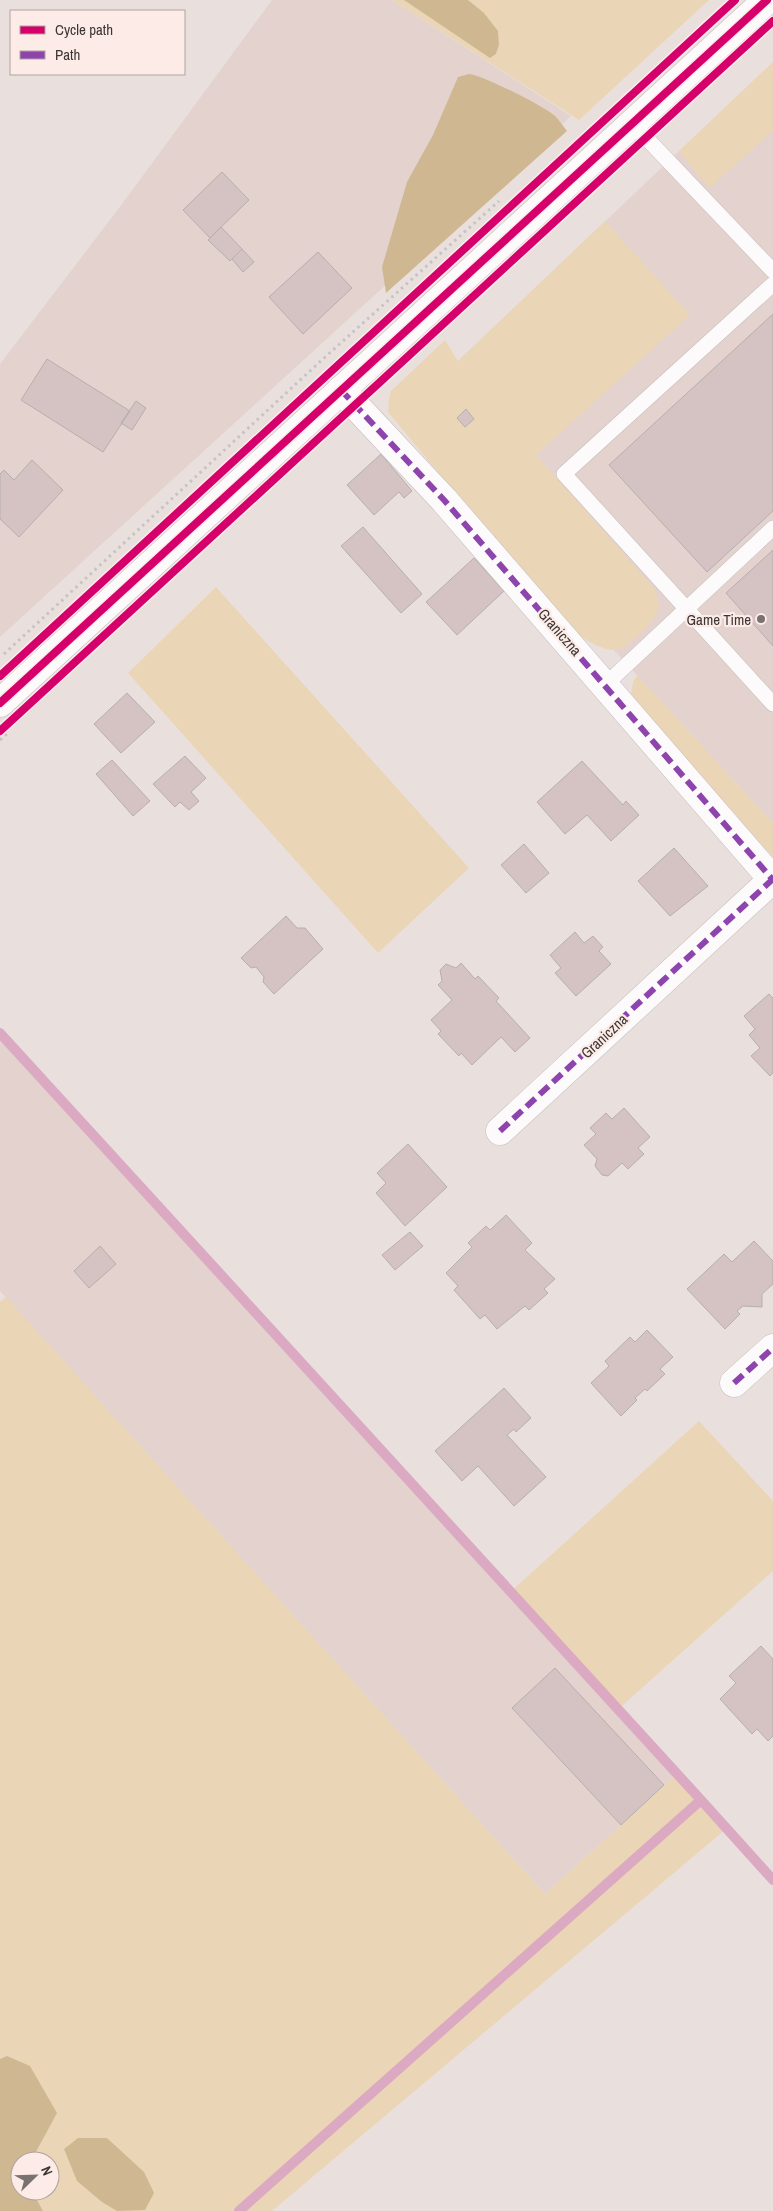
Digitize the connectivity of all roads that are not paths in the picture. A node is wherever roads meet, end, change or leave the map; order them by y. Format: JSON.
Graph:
{"nodes":[{"id":1,"x":767,"y":0,"type":"edge"},
{"id":2,"x":632,"y":124,"type":"junction"},
{"id":3,"x":773,"y":272,"type":"edge"},
{"id":4,"x":773,"y":284,"type":"edge"},
{"id":5,"x":341,"y":390,"type":"junction"},
{"id":6,"x":773,"y":528,"type":"edge"},
{"id":7,"x":686,"y":609,"type":"junction"},
{"id":8,"x":605,"y":685,"type":"junction"},
{"id":9,"x":773,"y":704,"type":"edge"},
{"id":10,"x":4,"y":714,"type":"edge"},
{"id":11,"x":773,"y":879,"type":"edge"},
{"id":12,"x":500,"y":1131,"type":"dead end"},
{"id":13,"x":773,"y":1348,"type":"edge"},
{"id":14,"x":734,"y":1383,"type":"dead end"}],
"edges":[{"from":1,"to":2,"type":"street"},
{"from":2,"to":3,"type":"lane"},
{"from":2,"to":5,"type":"street"},
{"from":4,"to":7,"type":"lane"},
{"from":5,"to":8,"type":"street","name":"Graniczna"},
{"from":5,"to":10,"type":"street"},
{"from":6,"to":7,"type":"lane"},
{"from":7,"to":8,"type":"lane"},
{"from":7,"to":9,"type":"lane"},
{"from":8,"to":11,"type":"street","name":"Graniczna"},
{"from":11,"to":12,"type":"street","name":"Graniczna"},
{"from":13,"to":14,"type":"street"}]}
